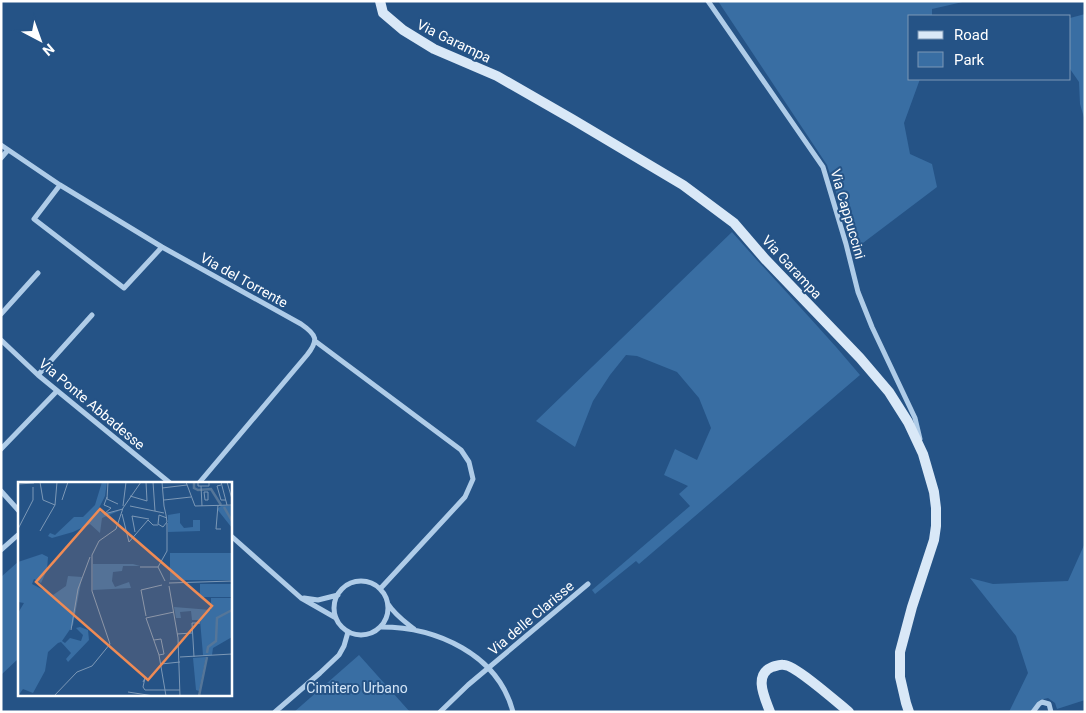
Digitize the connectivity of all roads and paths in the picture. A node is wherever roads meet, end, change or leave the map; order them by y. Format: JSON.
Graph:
{"nodes":[{"id":1,"x":380,"y":1,"type":"edge"},
{"id":2,"x":708,"y":1,"type":"edge"},
{"id":3,"x":1,"y":145,"type":"edge"},
{"id":4,"x":8,"y":150,"type":"junction"},
{"id":5,"x":1,"y":158,"type":"edge"},
{"id":6,"x":60,"y":185,"type":"junction"},
{"id":7,"x":162,"y":247,"type":"junction"},
{"id":8,"x":38,"y":273,"type":"dead end"},
{"id":9,"x":1,"y":314,"type":"edge"},
{"id":10,"x":92,"y":314,"type":"dead end"},
{"id":11,"x":1,"y":340,"type":"edge"},
{"id":12,"x":315,"y":341,"type":"junction"},
{"id":13,"x":38,"y":375,"type":"junction"},
{"id":14,"x":57,"y":392,"type":"junction"},
{"id":15,"x":1,"y":449,"type":"edge"},
{"id":16,"x":923,"y":454,"type":"junction"},
{"id":17,"x":169,"y":482,"type":"edge"},
{"id":18,"x":200,"y":482,"type":"edge"},
{"id":19,"x":1,"y":491,"type":"edge"},
{"id":20,"x":18,"y":509,"type":"edge"},
{"id":21,"x":18,"y":535,"type":"edge"},
{"id":22,"x":231,"y":536,"type":"edge"},
{"id":23,"x":1,"y":550,"type":"edge"},
{"id":24,"x":588,"y":584,"type":"dead end"},
{"id":25,"x":380,"y":589,"type":"junction"},
{"id":26,"x":338,"y":595,"type":"junction"},
{"id":27,"x":301,"y":598,"type":"junction"},
{"id":28,"x":388,"y":604,"type":"junction"},
{"id":29,"x":336,"y":618,"type":"junction"},
{"id":30,"x":381,"y":627,"type":"junction"},
{"id":31,"x":414,"y":629,"type":"junction"},
{"id":32,"x":348,"y":632,"type":"junction"},
{"id":33,"x":489,"y":668,"type":"junction"},
{"id":34,"x":275,"y":712,"type":"edge"},
{"id":35,"x":440,"y":712,"type":"edge"},
{"id":36,"x":513,"y":712,"type":"edge"},
{"id":37,"x":770,"y":712,"type":"edge"},
{"id":38,"x":849,"y":712,"type":"edge"},
{"id":39,"x":909,"y":712,"type":"edge"},
{"id":40,"x":1033,"y":712,"type":"edge"},
{"id":41,"x":1051,"y":712,"type":"edge"}],
"edges":[{"from":1,"to":16,"type":"street","name":"Via Garampa"},
{"from":2,"to":16,"type":"street","name":"Via Cappuccini"},
{"from":3,"to":4,"type":"street","name":"Via del Torrente"},
{"from":4,"to":5,"type":"street"},
{"from":4,"to":6,"type":"street","name":"Via del Torrente"},
{"from":6,"to":7,"type":"street","name":"Via del Torrente"},
{"from":6,"to":7,"type":"street"},
{"from":7,"to":12,"type":"street","name":"Via del Torrente"},
{"from":8,"to":9,"type":"street"},
{"from":10,"to":13,"type":"street"},
{"from":11,"to":13,"type":"street","name":"Via Ponte Abbadesse"},
{"from":12,"to":18,"type":"street"},
{"from":12,"to":25,"type":"street","name":"Via del Torrente"},
{"from":13,"to":14,"type":"street","name":"Via Ponte Abbadesse"},
{"from":14,"to":15,"type":"street"},
{"from":14,"to":17,"type":"street","name":"Via Ponte Abbadesse"},
{"from":16,"to":39,"type":"street","name":"Via Garampa"},
{"from":19,"to":20,"type":"street"},
{"from":21,"to":23,"type":"street"},
{"from":22,"to":27,"type":"street"},
{"from":24,"to":33,"type":"street","name":"Via delle Clarisse"},
{"from":25,"to":26,"type":"street"},
{"from":25,"to":28,"type":"street"},
{"from":26,"to":27,"type":"street"},
{"from":26,"to":29,"type":"street"},
{"from":27,"to":29,"type":"street"},
{"from":28,"to":30,"type":"street"},
{"from":28,"to":31,"type":"street"},
{"from":29,"to":32,"type":"street"},
{"from":30,"to":31,"type":"street"},
{"from":30,"to":32,"type":"street"},
{"from":31,"to":33,"type":"street"},
{"from":32,"to":34,"type":"street"},
{"from":33,"to":35,"type":"street","name":"Via delle Clarisse"},
{"from":33,"to":36,"type":"street"},
{"from":37,"to":38,"type":"street"},
{"from":40,"to":41,"type":"street"}]}
